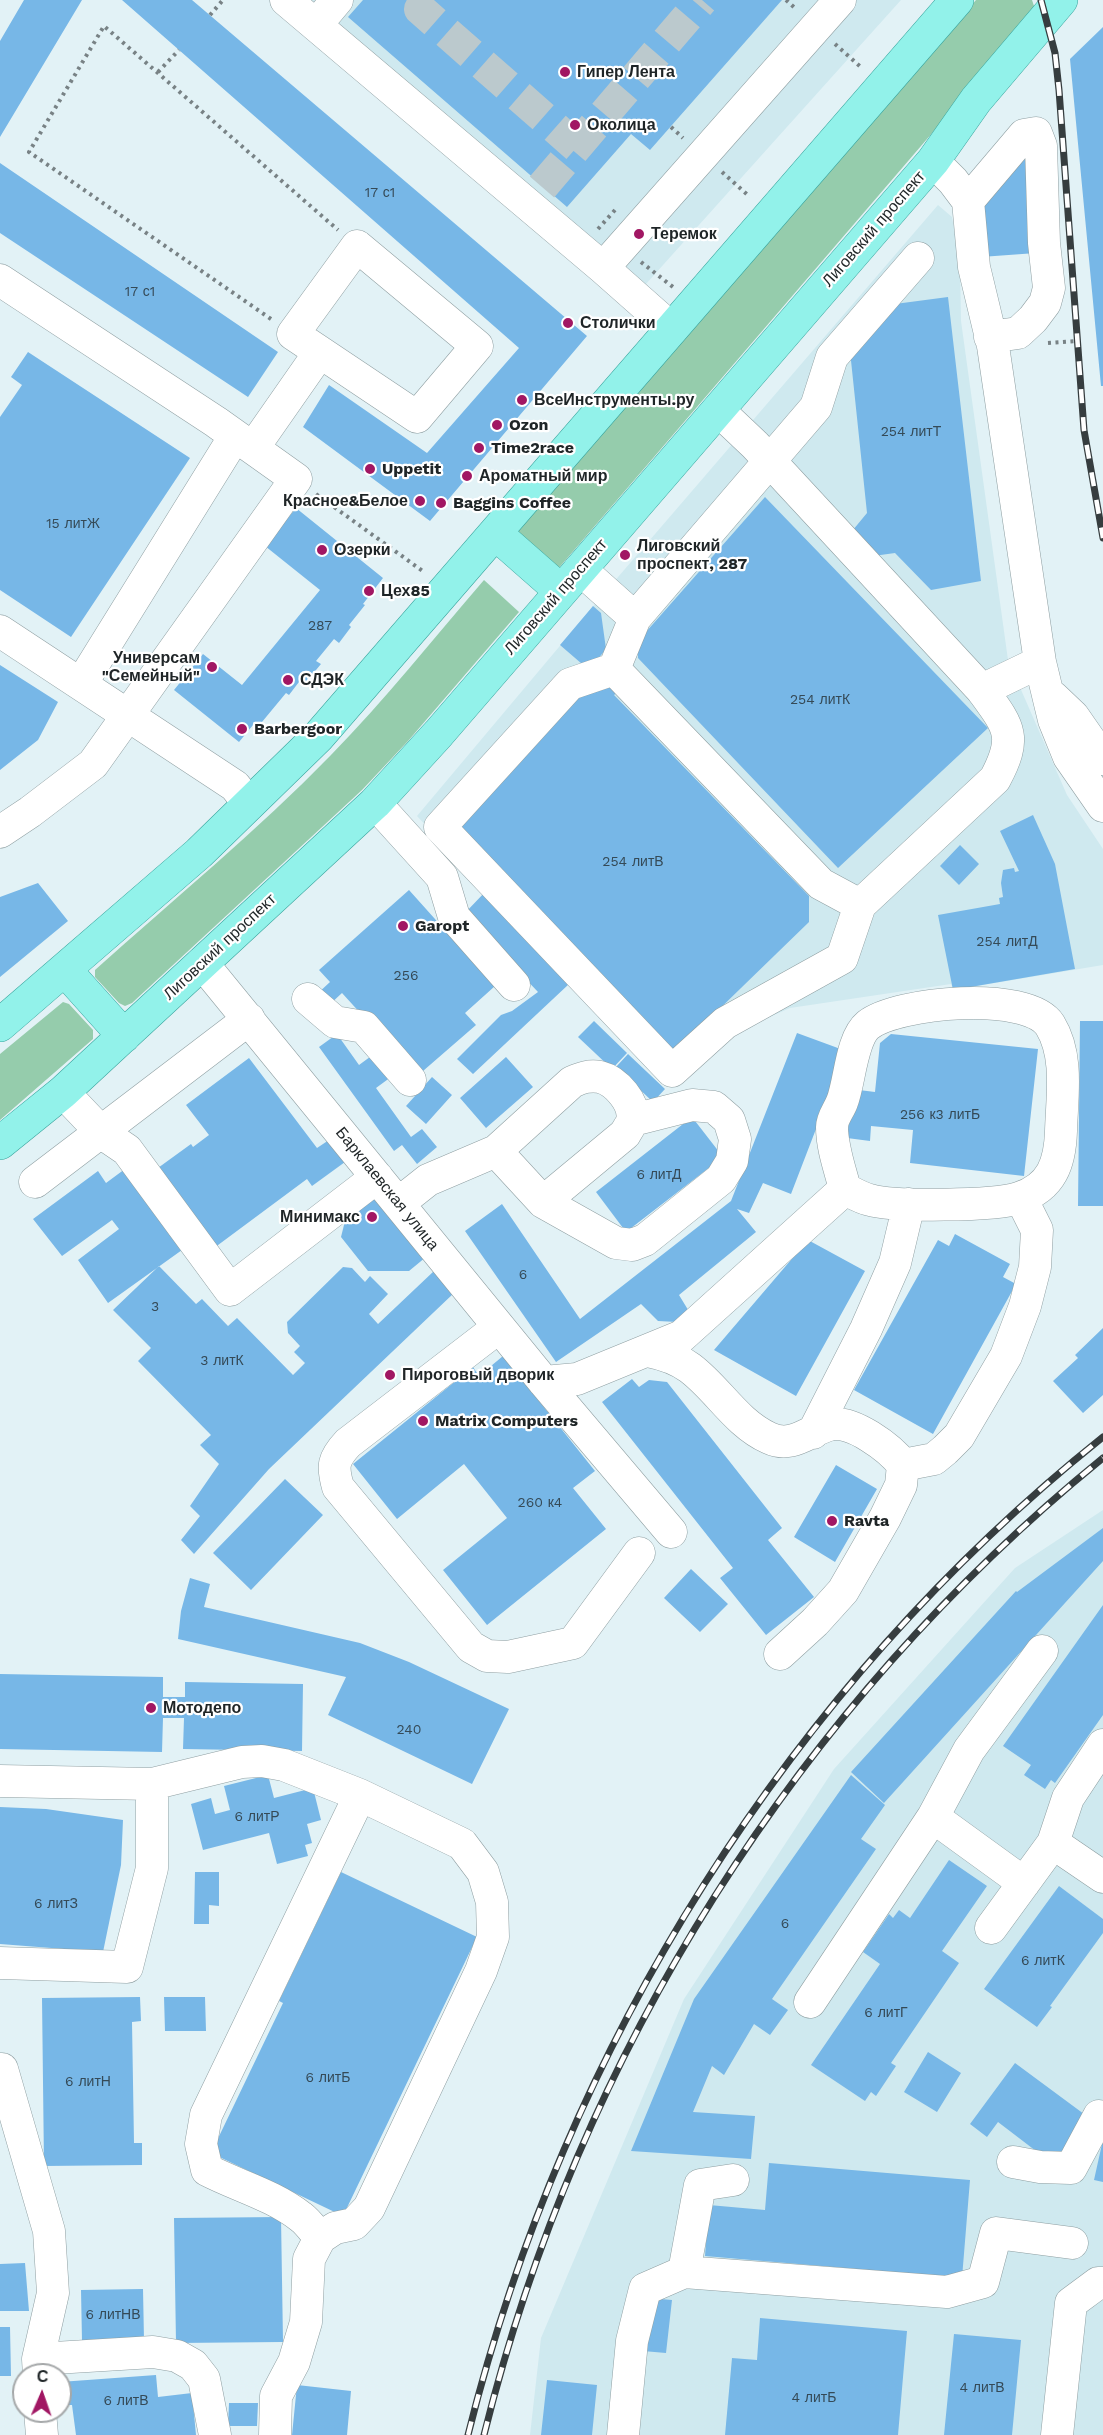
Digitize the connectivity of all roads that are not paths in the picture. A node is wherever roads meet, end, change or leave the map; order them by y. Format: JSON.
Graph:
{"nodes":[{"id":1,"x":286,"y":0,"type":"edge"},
{"id":2,"x":337,"y":0,"type":"edge"},
{"id":3,"x":840,"y":0,"type":"edge"},
{"id":4,"x":1060,"y":0,"type":"edge"},
{"id":5,"x":953,"y":1,"type":"edge"},
{"id":6,"x":316,"y":25,"type":"junction"},
{"id":7,"x":933,"y":160,"type":"junction"},
{"id":8,"x":968,"y":201,"type":"junction"},
{"id":9,"x":612,"y":257,"type":"junction"},
{"id":10,"x":918,"y":258,"type":"dead end"},
{"id":11,"x":0,"y":279,"type":"edge"},
{"id":12,"x":672,"y":329,"type":"junction"},
{"id":13,"x":990,"y":337,"type":"junction"},
{"id":14,"x":320,"y":352,"type":"junction"},
{"id":15,"x":718,"y":410,"type":"junction"},
{"id":16,"x":244,"y":442,"type":"junction"},
{"id":17,"x":769,"y":462,"type":"junction"},
{"id":18,"x":495,"y":533,"type":"junction"},
{"id":19,"x":571,"y":580,"type":"junction"},
{"id":20,"x":635,"y":618,"type":"junction"},
{"id":21,"x":0,"y":632,"type":"edge"},
{"id":22,"x":1040,"y":662,"type":"junction"},
{"id":23,"x":614,"y":669,"type":"junction"},
{"id":24,"x":81,"y":684,"type":"junction"},
{"id":25,"x":982,"y":690,"type":"junction"},
{"id":26,"x":1048,"y":692,"type":"junction"},
{"id":27,"x":129,"y":716,"type":"junction"},
{"id":28,"x":1103,"y":759,"type":"edge"},
{"id":29,"x":375,"y":802,"type":"junction"},
{"id":30,"x":249,"y":804,"type":"junction"},
{"id":31,"x":1103,"y":806,"type":"edge"},
{"id":32,"x":0,"y":832,"type":"edge"},
{"id":33,"x":860,"y":905,"type":"junction"},
{"id":34,"x":202,"y":963,"type":"junction"},
{"id":35,"x":64,"y":970,"type":"junction"},
{"id":36,"x":514,"y":985,"type":"dead end"},
{"id":37,"x":308,"y":999,"type":"dead end"},
{"id":38,"x":249,"y":1019,"type":"junction"},
{"id":39,"x":0,"y":1024,"type":"edge"},
{"id":40,"x":124,"y":1036,"type":"junction"},
{"id":41,"x":410,"y":1080,"type":"dead end"},
{"id":42,"x":63,"y":1092,"type":"junction"},
{"id":43,"x":633,"y":1120,"type":"junction"},
{"id":44,"x":102,"y":1133,"type":"junction"},
{"id":45,"x":0,"y":1143,"type":"edge"},
{"id":46,"x":496,"y":1150,"type":"junction"},
{"id":47,"x":377,"y":1177,"type":"junction"},
{"id":48,"x":35,"y":1182,"type":"dead end"},
{"id":49,"x":845,"y":1189,"type":"junction"},
{"id":50,"x":1021,"y":1198,"type":"junction"},
{"id":51,"x":543,"y":1202,"type":"junction"},
{"id":52,"x":399,"y":1203,"type":"junction"},
{"id":53,"x":909,"y":1204,"type":"junction"},
{"id":54,"x":499,"y":1327,"type":"junction"},
{"id":55,"x":648,"y":1351,"type":"junction"},
{"id":56,"x":544,"y":1382,"type":"junction"},
{"id":57,"x":813,"y":1433,"type":"junction"},
{"id":58,"x":903,"y":1465,"type":"junction"},
{"id":59,"x":671,"y":1532,"type":"dead end"},
{"id":60,"x":639,"y":1553,"type":"dead end"},
{"id":61,"x":1042,"y":1652,"type":"dead end"},
{"id":62,"x":780,"y":1654,"type":"dead end"},
{"id":63,"x":1103,"y":1745,"type":"edge"},
{"id":64,"x":0,"y":1781,"type":"edge"},
{"id":65,"x":152,"y":1784,"type":"junction"},
{"id":66,"x":360,"y":1795,"type":"junction"},
{"id":67,"x":933,"y":1817,"type":"junction"},
{"id":68,"x":1053,"y":1843,"type":"junction"},
{"id":69,"x":1103,"y":1877,"type":"edge"},
{"id":70,"x":1024,"y":1882,"type":"junction"},
{"id":71,"x":991,"y":1928,"type":"dead end"},
{"id":72,"x":0,"y":1963,"type":"edge"},
{"id":73,"x":810,"y":2002,"type":"dead end"},
{"id":74,"x":1,"y":2067,"type":"edge"},
{"id":75,"x":1103,"y":2117,"type":"edge"},
{"id":76,"x":1013,"y":2163,"type":"dead end"},
{"id":77,"x":733,"y":2180,"type":"dead end"},
{"id":78,"x":320,"y":2238,"type":"junction"},
{"id":79,"x":1072,"y":2243,"type":"dead end"},
{"id":80,"x":684,"y":2272,"type":"junction"},
{"id":81,"x":1103,"y":2283,"type":"edge"},
{"id":82,"x":39,"y":2363,"type":"edge"},
{"id":83,"x":69,"y":2363,"type":"edge"},
{"id":84,"x":215,"y":2435,"type":"edge"},
{"id":85,"x":275,"y":2435,"type":"edge"},
{"id":86,"x":623,"y":2435,"type":"edge"},
{"id":87,"x":1057,"y":2435,"type":"edge"}],
"edges":[{"from":1,"to":6,"type":"street"},
{"from":2,"to":6,"type":"street"},
{"from":3,"to":9,"type":"street"},
{"from":4,"to":7,"type":"main road","name":"Лиговский проспект"},
{"from":5,"to":12,"type":"main road"},
{"from":6,"to":9,"type":"street"},
{"from":7,"to":8,"type":"street"},
{"from":7,"to":15,"type":"main road","name":"Лиговский проспект"},
{"from":8,"to":13,"type":"street"},
{"from":8,"to":13,"type":"street"},
{"from":9,"to":12,"type":"street"},
{"from":10,"to":17,"type":"street"},
{"from":11,"to":16,"type":"street"},
{"from":12,"to":18,"type":"main road"},
{"from":13,"to":22,"type":"street"},
{"from":14,"to":14,"type":"street"},
{"from":14,"to":16,"type":"street"},
{"from":15,"to":17,"type":"street"},
{"from":15,"to":19,"type":"main road","name":"Лиговский проспект"},
{"from":16,"to":24,"type":"street"},
{"from":16,"to":27,"type":"street"},
{"from":17,"to":20,"type":"street"},
{"from":17,"to":25,"type":"street"},
{"from":18,"to":19,"type":"main road"},
{"from":18,"to":30,"type":"main road"},
{"from":19,"to":20,"type":"street"},
{"from":19,"to":29,"type":"main road","name":"Лиговский проспект"},
{"from":20,"to":23,"type":"street"},
{"from":21,"to":24,"type":"street"},
{"from":22,"to":25,"type":"street"},
{"from":22,"to":26,"type":"street"},
{"from":23,"to":33,"type":"street"},
{"from":23,"to":33,"type":"street"},
{"from":24,"to":27,"type":"street"},
{"from":25,"to":33,"type":"street"},
{"from":26,"to":28,"type":"street"},
{"from":26,"to":31,"type":"street"},
{"from":27,"to":30,"type":"street"},
{"from":27,"to":32,"type":"street"},
{"from":29,"to":34,"type":"main road","name":"Лиговский проспект"},
{"from":29,"to":36,"type":"street"},
{"from":30,"to":35,"type":"main road"},
{"from":34,"to":38,"type":"street","name":"Барклаевская улица"},
{"from":34,"to":40,"type":"main road","name":"Лиговский проспект"},
{"from":35,"to":39,"type":"main road"},
{"from":35,"to":40,"type":"main road"},
{"from":37,"to":41,"type":"street"},
{"from":38,"to":44,"type":"street"},
{"from":38,"to":47,"type":"street","name":"Барклаевская улица"},
{"from":40,"to":42,"type":"main road","name":"Лиговский проспект"},
{"from":42,"to":44,"type":"street"},
{"from":42,"to":45,"type":"main road","name":"Лиговский проспект"},
{"from":43,"to":46,"type":"street"},
{"from":43,"to":51,"type":"street"},
{"from":43,"to":51,"type":"street"},
{"from":44,"to":47,"type":"street"},
{"from":44,"to":48,"type":"street"},
{"from":46,"to":51,"type":"street"},
{"from":46,"to":52,"type":"street"},
{"from":47,"to":52,"type":"street","name":"Барклаевская улица"},
{"from":49,"to":50,"type":"street"},
{"from":49,"to":53,"type":"street"},
{"from":49,"to":55,"type":"street"},
{"from":50,"to":53,"type":"street"},
{"from":50,"to":58,"type":"street"},
{"from":52,"to":54,"type":"street","name":"Барклаевская улица"},
{"from":53,"to":57,"type":"street"},
{"from":54,"to":56,"type":"street","name":"Барклаевская улица"},
{"from":54,"to":60,"type":"street"},
{"from":55,"to":56,"type":"street"},
{"from":55,"to":57,"type":"street"},
{"from":56,"to":59,"type":"street","name":"Барклаевская улица"},
{"from":57,"to":58,"type":"street"},
{"from":58,"to":62,"type":"street"},
{"from":61,"to":67,"type":"street"},
{"from":63,"to":68,"type":"street"},
{"from":64,"to":65,"type":"street"},
{"from":65,"to":66,"type":"street"},
{"from":65,"to":72,"type":"street"},
{"from":66,"to":78,"type":"street"},
{"from":66,"to":78,"type":"street"},
{"from":67,"to":70,"type":"street"},
{"from":67,"to":73,"type":"street"},
{"from":68,"to":69,"type":"street"},
{"from":68,"to":70,"type":"street"},
{"from":70,"to":71,"type":"street"},
{"from":74,"to":82,"type":"street"},
{"from":75,"to":76,"type":"street"},
{"from":77,"to":80,"type":"street"},
{"from":78,"to":85,"type":"street"},
{"from":79,"to":80,"type":"street"},
{"from":80,"to":86,"type":"street"},
{"from":81,"to":87,"type":"street"},
{"from":83,"to":84,"type":"street"}]}
